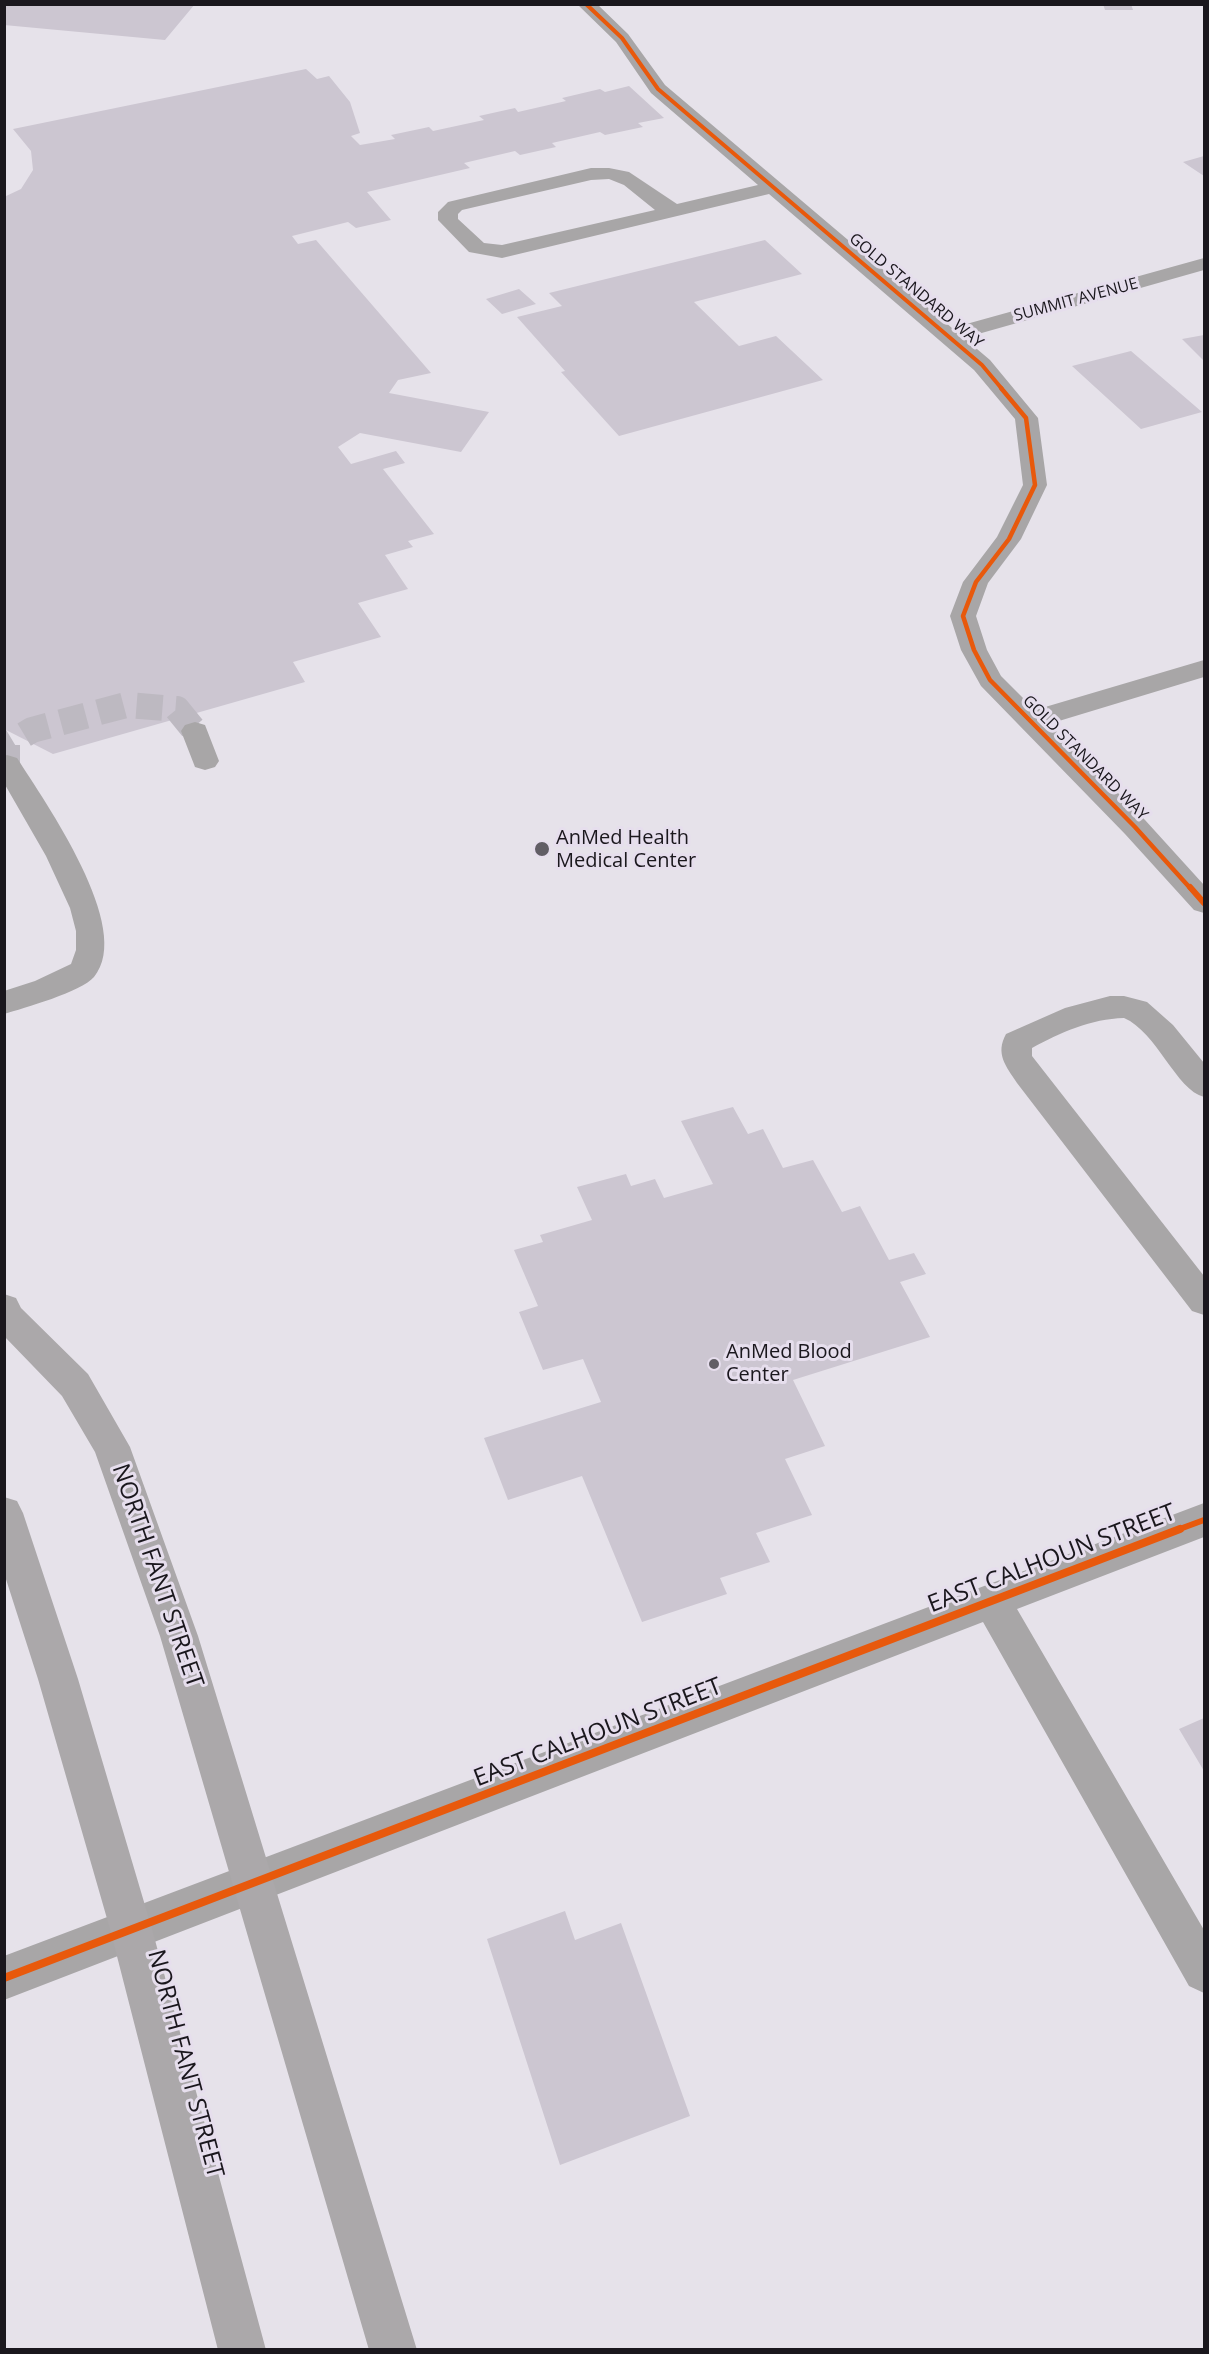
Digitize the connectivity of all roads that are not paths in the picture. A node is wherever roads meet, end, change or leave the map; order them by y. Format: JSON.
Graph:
{"nodes":[{"id":1,"x":586,"y":4,"type":"edge"},
{"id":2,"x":773,"y":188,"type":"junction"},
{"id":3,"x":677,"y":211,"type":"junction"},
{"id":4,"x":1204,"y":264,"type":"edge"},
{"id":5,"x":948,"y":336,"type":"junction"},
{"id":6,"x":1204,"y":668,"type":"edge"},
{"id":7,"x":1030,"y":721,"type":"junction"},
{"id":8,"x":195,"y":731,"type":"tunnel mouth"},
{"id":9,"x":206,"y":761,"type":"dead end"},
{"id":10,"x":7,"y":764,"type":"dead end"},
{"id":11,"x":1204,"y":903,"type":"edge"},
{"id":12,"x":4,"y":1003,"type":"edge"},
{"id":13,"x":1204,"y":1085,"type":"edge"},
{"id":14,"x":1204,"y":1300,"type":"edge"},
{"id":15,"x":6,"y":1321,"type":"edge"},
{"id":16,"x":1204,"y":1520,"type":"edge"},
{"id":17,"x":6,"y":1525,"type":"edge"},
{"id":18,"x":992,"y":1601,"type":"junction"},
{"id":19,"x":254,"y":1882,"type":"junction"},
{"id":20,"x":131,"y":1929,"type":"junction"},
{"id":21,"x":1204,"y":1971,"type":"edge"},
{"id":22,"x":4,"y":1978,"type":"edge"},
{"id":23,"x":242,"y":2349,"type":"edge"},
{"id":24,"x":393,"y":2349,"type":"edge"}],
"edges":[{"from":1,"to":2,"type":"street","name":"GOLD STANDARD WAY"},
{"from":2,"to":3,"type":"street"},
{"from":2,"to":5,"type":"street","name":"GOLD STANDARD WAY"},
{"from":3,"to":3,"type":"street"},
{"from":4,"to":5,"type":"street","name":"SUMMIT AVENUE"},
{"from":5,"to":7,"type":"street","name":"GOLD STANDARD WAY"},
{"from":6,"to":7,"type":"street"},
{"from":7,"to":11,"type":"street","name":"GOLD STANDARD WAY"},
{"from":8,"to":9,"type":"street"},
{"from":10,"to":12,"type":"street"},
{"from":13,"to":14,"type":"street"},
{"from":15,"to":19,"type":"main road","name":"NORTH FANT STREET"},
{"from":16,"to":18,"type":"street","name":"EAST CALHOUN STREET"},
{"from":17,"to":20,"type":"main road","name":"NORTH FANT STREET"},
{"from":18,"to":19,"type":"street","name":"EAST CALHOUN STREET"},
{"from":18,"to":21,"type":"street"},
{"from":19,"to":20,"type":"street","name":"EAST CALHOUN STREET"},
{"from":19,"to":24,"type":"main road","name":"NORTH FANT STREET"},
{"from":20,"to":22,"type":"street","name":"EAST CALHOUN STREET"},
{"from":20,"to":23,"type":"main road","name":"NORTH FANT STREET"}]}
